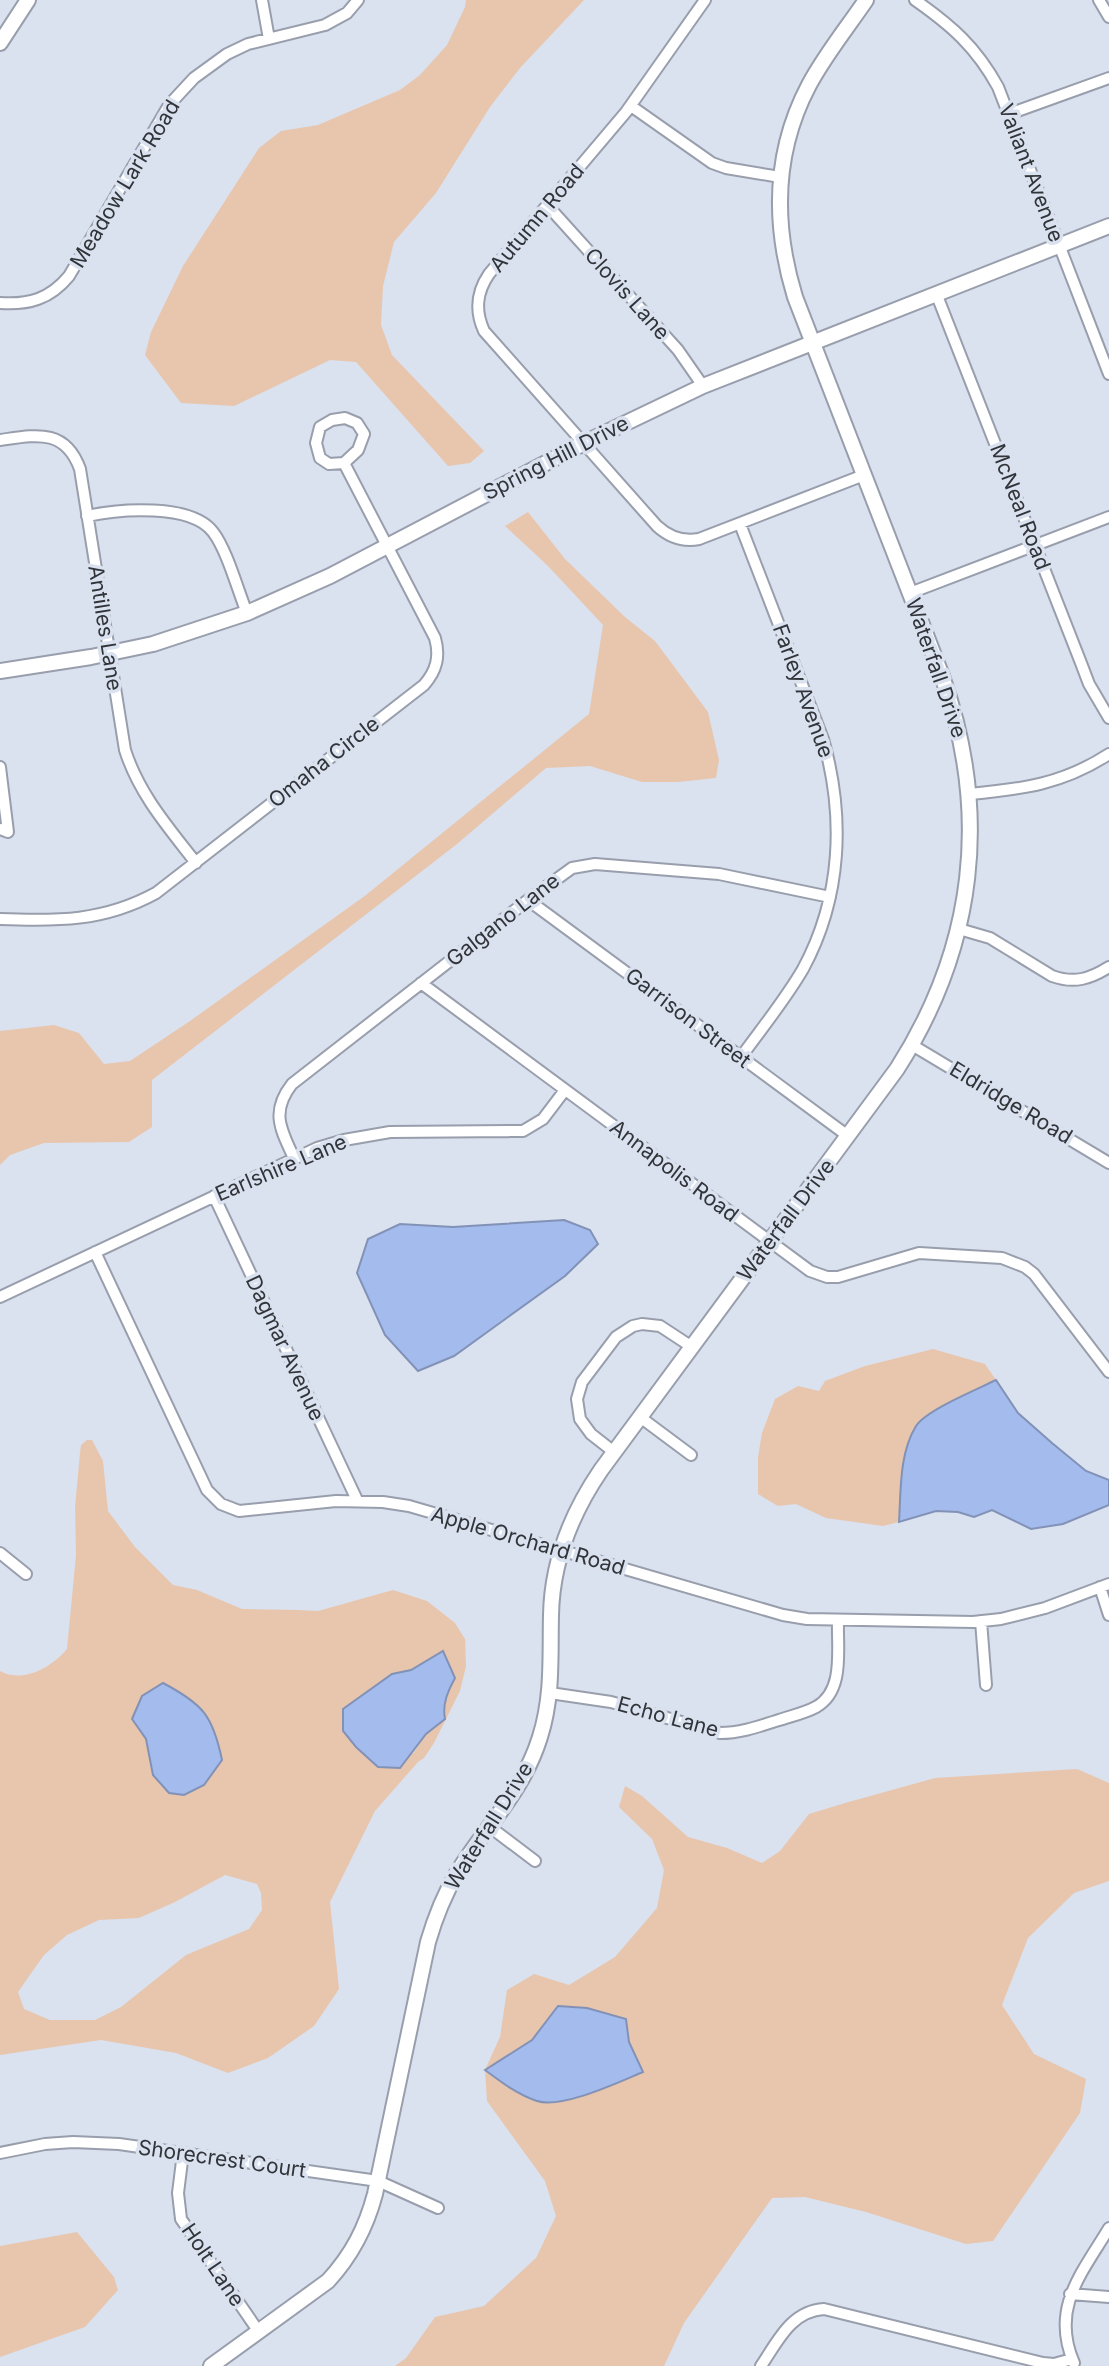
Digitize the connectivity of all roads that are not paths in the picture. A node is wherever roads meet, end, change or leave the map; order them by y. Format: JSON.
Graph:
{"nodes":[{"id":1,"x":261,"y":0,"type":"edge"},
{"id":2,"x":358,"y":0,"type":"edge"},
{"id":3,"x":705,"y":0,"type":"edge"},
{"id":4,"x":866,"y":0,"type":"edge"},
{"id":5,"x":915,"y":0,"type":"edge"},
{"id":6,"x":1099,"y":0,"type":"edge"},
{"id":7,"x":23,"y":2,"type":"edge"},
{"id":8,"x":1109,"y":18,"type":"edge"},
{"id":9,"x":268,"y":39,"type":"junction"},
{"id":10,"x":0,"y":43,"type":"edge"},
{"id":11,"x":1109,"y":78,"type":"edge"},
{"id":12,"x":631,"y":106,"type":"junction"},
{"id":13,"x":1009,"y":114,"type":"junction"},
{"id":14,"x":780,"y":177,"type":"junction"},
{"id":15,"x":548,"y":206,"type":"junction"},
{"id":16,"x":1109,"y":226,"type":"edge"},
{"id":17,"x":1059,"y":245,"type":"junction"},
{"id":18,"x":936,"y":293,"type":"junction"},
{"id":19,"x":0,"y":303,"type":"edge"},
{"id":20,"x":812,"y":341,"type":"junction"},
{"id":21,"x":1109,"y":374,"type":"edge"},
{"id":22,"x":703,"y":386,"type":"junction"},
{"id":23,"x":0,"y":440,"type":"edge"},
{"id":24,"x":584,"y":443,"type":"junction"},
{"id":25,"x":344,"y":463,"type":"junction"},
{"id":26,"x":864,"y":475,"type":"junction"},
{"id":27,"x":87,"y":516,"type":"junction"},
{"id":28,"x":1109,"y":517,"type":"edge"},
{"id":29,"x":740,"y":524,"type":"junction"},
{"id":30,"x":1035,"y":545,"type":"junction"},
{"id":31,"x":387,"y":546,"type":"junction"},
{"id":32,"x":910,"y":593,"type":"junction"},
{"id":33,"x":247,"y":613,"type":"junction"},
{"id":34,"x":109,"y":654,"type":"junction"},
{"id":35,"x":0,"y":671,"type":"edge"},
{"id":36,"x":1109,"y":718,"type":"edge"},
{"id":37,"x":1109,"y":754,"type":"edge"},
{"id":38,"x":0,"y":766,"type":"edge"},
{"id":39,"x":970,"y":794,"type":"junction"},
{"id":40,"x":4,"y":830,"type":"edge"},
{"id":41,"x":196,"y":863,"type":"junction"},
{"id":42,"x":830,"y":897,"type":"junction"},
{"id":43,"x":528,"y":900,"type":"junction"},
{"id":44,"x":0,"y":919,"type":"edge"},
{"id":45,"x":959,"y":929,"type":"junction"},
{"id":46,"x":1109,"y":967,"type":"edge"},
{"id":47,"x":421,"y":984,"type":"junction"},
{"id":48,"x":912,"y":1045,"type":"junction"},
{"id":49,"x":741,"y":1057,"type":"junction"},
{"id":50,"x":565,"y":1090,"type":"junction"},
{"id":51,"x":848,"y":1136,"type":"junction"},
{"id":52,"x":295,"y":1158,"type":"junction"},
{"id":53,"x":1109,"y":1163,"type":"edge"},
{"id":54,"x":214,"y":1196,"type":"junction"},
{"id":55,"x":770,"y":1242,"type":"junction"},
{"id":56,"x":95,"y":1252,"type":"junction"},
{"id":57,"x":0,"y":1297,"type":"edge"},
{"id":58,"x":692,"y":1347,"type":"junction"},
{"id":59,"x":1109,"y":1372,"type":"edge"},
{"id":60,"x":640,"y":1417,"type":"junction"},
{"id":61,"x":614,"y":1452,"type":"junction"},
{"id":62,"x":691,"y":1455,"type":"dead end"},
{"id":63,"x":357,"y":1500,"type":"junction"},
{"id":64,"x":561,"y":1550,"type":"junction"},
{"id":65,"x":0,"y":1553,"type":"edge"},
{"id":66,"x":26,"y":1574,"type":"dead end"},
{"id":67,"x":1105,"y":1586,"type":"edge"},
{"id":68,"x":1109,"y":1615,"type":"edge"},
{"id":69,"x":838,"y":1621,"type":"junction"},
{"id":70,"x":981,"y":1621,"type":"junction"},
{"id":71,"x":986,"y":1685,"type":"dead end"},
{"id":72,"x":550,"y":1693,"type":"junction"},
{"id":73,"x":490,"y":1827,"type":"junction"},
{"id":74,"x":535,"y":1861,"type":"dead end"},
{"id":75,"x":0,"y":2153,"type":"edge"},
{"id":76,"x":183,"y":2153,"type":"junction"},
{"id":77,"x":378,"y":2181,"type":"junction"},
{"id":78,"x":438,"y":2208,"type":"dead end"},
{"id":79,"x":1109,"y":2228,"type":"edge"},
{"id":80,"x":1070,"y":2294,"type":"junction"},
{"id":81,"x":1109,"y":2297,"type":"edge"},
{"id":82,"x":259,"y":2332,"type":"junction"},
{"id":83,"x":1073,"y":2363,"type":"edge"},
{"id":84,"x":211,"y":2366,"type":"edge"},
{"id":85,"x":761,"y":2366,"type":"edge"}],
"edges":[{"from":1,"to":9,"type":"street"},
{"from":2,"to":9,"type":"street","name":"Meadow Lark Road"},
{"from":3,"to":12,"type":"street","name":"Autumn Road"},
{"from":4,"to":14,"type":"street","name":"Waterfall Drive"},
{"from":5,"to":13,"type":"street","name":"Valiant Avenue"},
{"from":6,"to":8,"type":"street"},
{"from":7,"to":10,"type":"street"},
{"from":9,"to":19,"type":"street","name":"Meadow Lark Road"},
{"from":11,"to":13,"type":"street"},
{"from":12,"to":14,"type":"street"},
{"from":12,"to":15,"type":"street","name":"Autumn Road"},
{"from":13,"to":17,"type":"street","name":"Valiant Avenue"},
{"from":14,"to":20,"type":"street","name":"Waterfall Drive"},
{"from":15,"to":22,"type":"street","name":"Clovis Lane"},
{"from":15,"to":24,"type":"street","name":"Autumn Road"},
{"from":16,"to":17,"type":"street","name":"Spring Hill Drive"},
{"from":17,"to":18,"type":"street","name":"Spring Hill Drive"},
{"from":17,"to":21,"type":"street","name":"Valiant Avenue"},
{"from":18,"to":20,"type":"street","name":"Spring Hill Drive"},
{"from":18,"to":30,"type":"street","name":"McNeal Road"},
{"from":20,"to":22,"type":"street","name":"Spring Hill Drive"},
{"from":20,"to":26,"type":"street","name":"Waterfall Drive"},
{"from":22,"to":24,"type":"street","name":"Spring Hill Drive"},
{"from":23,"to":27,"type":"street","name":"Antilles Lane"},
{"from":24,"to":29,"type":"street","name":"Autumn Road"},
{"from":24,"to":31,"type":"street","name":"Spring Hill Drive"},
{"from":25,"to":25,"type":"street"},
{"from":25,"to":31,"type":"street","name":"Omaha Circle"},
{"from":26,"to":29,"type":"street"},
{"from":26,"to":32,"type":"street","name":"Waterfall Drive"},
{"from":27,"to":33,"type":"street"},
{"from":27,"to":34,"type":"street","name":"Antilles Lane"},
{"from":28,"to":30,"type":"street"},
{"from":29,"to":42,"type":"street","name":"Farley Avenue"},
{"from":30,"to":32,"type":"street"},
{"from":30,"to":36,"type":"street","name":"McNeal Road"},
{"from":31,"to":33,"type":"street","name":"Spring Hill Drive"},
{"from":31,"to":41,"type":"street","name":"Omaha Circle"},
{"from":32,"to":39,"type":"street","name":"Waterfall Drive"},
{"from":33,"to":34,"type":"street","name":"Spring Hill Drive"},
{"from":34,"to":35,"type":"street","name":"Spring Hill Drive"},
{"from":34,"to":41,"type":"street","name":"Antilles Lane"},
{"from":37,"to":39,"type":"street"},
{"from":38,"to":40,"type":"street"},
{"from":39,"to":45,"type":"street","name":"Waterfall Drive"},
{"from":41,"to":44,"type":"street","name":"Omaha Circle"},
{"from":42,"to":43,"type":"street","name":"Galgano Lane"},
{"from":42,"to":49,"type":"street","name":"Farley Avenue"},
{"from":43,"to":47,"type":"street","name":"Galgano Lane"},
{"from":43,"to":49,"type":"street","name":"Garrison Street"},
{"from":45,"to":46,"type":"street"},
{"from":45,"to":48,"type":"street","name":"Waterfall Drive"},
{"from":47,"to":50,"type":"street","name":"Annapolis Road"},
{"from":47,"to":52,"type":"street","name":"Galgano Lane"},
{"from":48,"to":51,"type":"street","name":"Waterfall Drive"},
{"from":48,"to":53,"type":"street","name":"Eldridge Road"},
{"from":49,"to":51,"type":"street","name":"Garrison Street"},
{"from":50,"to":52,"type":"street","name":"Earlshire Lane"},
{"from":50,"to":55,"type":"street","name":"Annapolis Road"},
{"from":51,"to":55,"type":"street","name":"Waterfall Drive"},
{"from":52,"to":54,"type":"street","name":"Earlshire Lane"},
{"from":54,"to":56,"type":"street","name":"Earlshire Lane"},
{"from":54,"to":63,"type":"street","name":"Dagmar Avenue"},
{"from":55,"to":58,"type":"street","name":"Waterfall Drive"},
{"from":55,"to":59,"type":"street","name":"Annapolis Road"},
{"from":56,"to":57,"type":"street","name":"Earlshire Lane"},
{"from":56,"to":63,"type":"street","name":"Apple Orchard Road"},
{"from":58,"to":60,"type":"street","name":"Waterfall Drive"},
{"from":58,"to":61,"type":"street"},
{"from":60,"to":61,"type":"street","name":"Waterfall Drive"},
{"from":60,"to":62,"type":"street"},
{"from":61,"to":64,"type":"street","name":"Waterfall Drive"},
{"from":63,"to":64,"type":"street","name":"Apple Orchard Road"},
{"from":64,"to":69,"type":"street","name":"Apple Orchard Road"},
{"from":64,"to":72,"type":"street","name":"Waterfall Drive"},
{"from":65,"to":66,"type":"street"},
{"from":67,"to":68,"type":"street"},
{"from":67,"to":70,"type":"street","name":"Apple Orchard Road"},
{"from":69,"to":70,"type":"street","name":"Apple Orchard Road"},
{"from":69,"to":72,"type":"street","name":"Echo Lane"},
{"from":70,"to":71,"type":"street"},
{"from":72,"to":73,"type":"street","name":"Waterfall Drive"},
{"from":73,"to":74,"type":"street"},
{"from":73,"to":77,"type":"street","name":"Waterfall Drive"},
{"from":75,"to":76,"type":"street","name":"Shorecrest Court"},
{"from":76,"to":77,"type":"street","name":"Shorecrest Court"},
{"from":76,"to":82,"type":"street","name":"Holt Lane"},
{"from":77,"to":78,"type":"street","name":"Shorecrest Court"},
{"from":77,"to":82,"type":"street","name":"Waterfall Drive"},
{"from":79,"to":80,"type":"street"},
{"from":80,"to":81,"type":"street"},
{"from":80,"to":83,"type":"street"},
{"from":82,"to":84,"type":"street","name":"Waterfall Drive"},
{"from":83,"to":85,"type":"street"}]}
